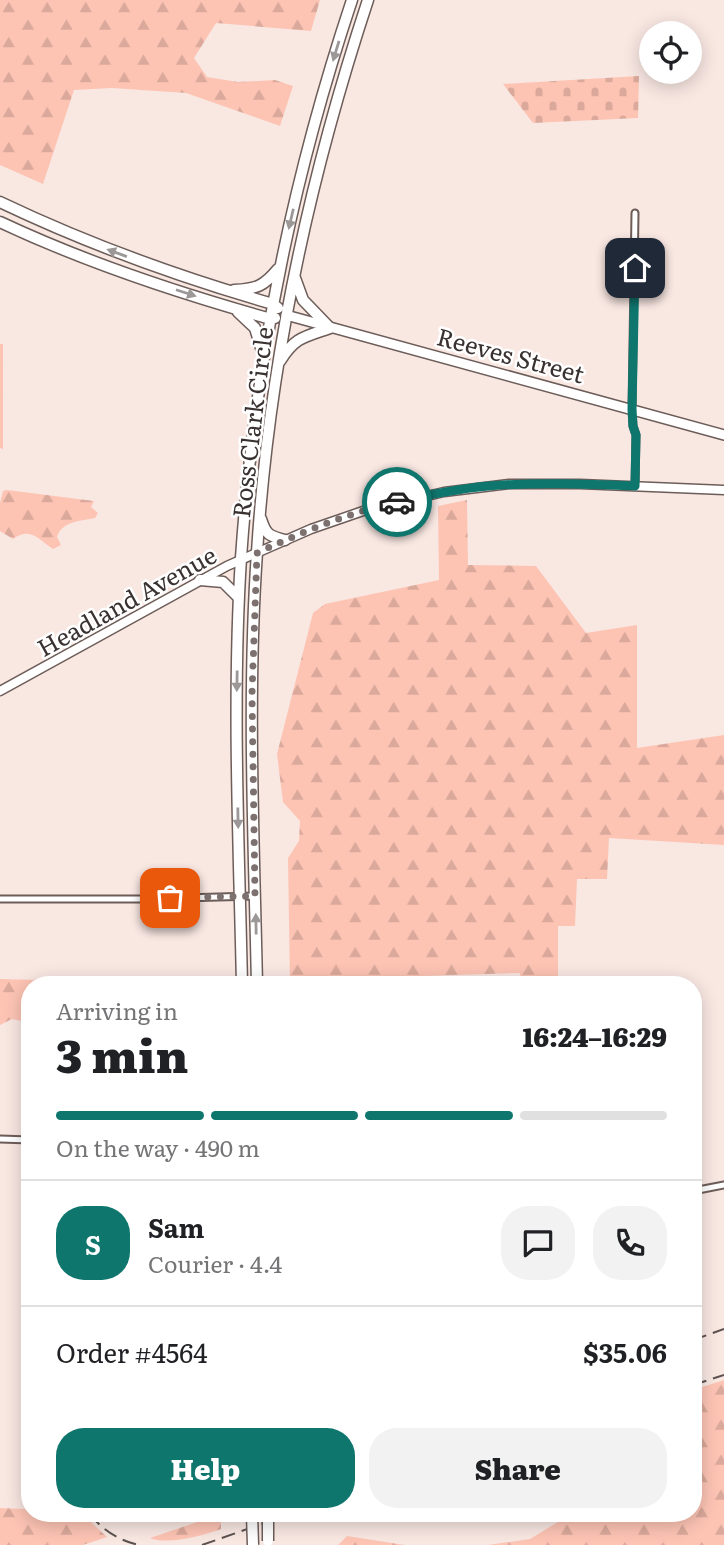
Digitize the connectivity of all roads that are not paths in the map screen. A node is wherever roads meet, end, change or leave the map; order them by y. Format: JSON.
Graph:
{"nodes":[{"id":1,"x":352,"y":0,"type":"edge"},
{"id":2,"x":368,"y":0,"type":"edge"},
{"id":3,"x":0,"y":202,"type":"edge"},
{"id":4,"x":635,"y":213,"type":"dead end"},
{"id":5,"x":0,"y":222,"type":"edge"},
{"id":6,"x":281,"y":266,"type":"junction"},
{"id":7,"x":294,"y":274,"type":"junction"},
{"id":8,"x":227,"y":290,"type":"junction"},
{"id":9,"x":273,"y":304,"type":"junction"},
{"id":10,"x":235,"y":309,"type":"junction"},
{"id":11,"x":286,"y":316,"type":"junction"},
{"id":12,"x":271,"y":319,"type":"junction"},
{"id":13,"x":330,"y":328,"type":"junction"},
{"id":14,"x":264,"y":357,"type":"junction"},
{"id":15,"x":278,"y":365,"type":"junction"},
{"id":16,"x":632,"y":409,"type":"junction"},
{"id":17,"x":724,"y":435,"type":"edge"},
{"id":18,"x":635,"y":486,"type":"junction"},
{"id":19,"x":724,"y":490,"type":"edge"},
{"id":20,"x":260,"y":517,"type":"junction"},
{"id":21,"x":285,"y":540,"type":"junction"},
{"id":22,"x":257,"y":553,"type":"junction"},
{"id":23,"x":241,"y":560,"type":"junction"},
{"id":24,"x":200,"y":580,"type":"junction"},
{"id":25,"x":239,"y":598,"type":"junction"},
{"id":26,"x":0,"y":691,"type":"edge"},
{"id":27,"x":240,"y":896,"type":"junction"},
{"id":28,"x":255,"y":896,"type":"junction"},
{"id":29,"x":0,"y":899,"type":"edge"},
{"id":30,"x":242,"y":976,"type":"edge"},
{"id":31,"x":257,"y":976,"type":"edge"},
{"id":32,"x":0,"y":1139,"type":"edge"},
{"id":33,"x":21,"y":1140,"type":"edge"},
{"id":34,"x":724,"y":1185,"type":"edge"},
{"id":35,"x":702,"y":1189,"type":"edge"},
{"id":36,"x":252,"y":1522,"type":"edge"},
{"id":37,"x":268,"y":1522,"type":"edge"},
{"id":38,"x":268,"y":1543,"type":"edge"},
{"id":39,"x":253,"y":1545,"type":"edge"}],
"edges":[{"from":1,"to":6,"type":"highway","name":"Ross Clark Circle","one_way":true},
{"from":2,"to":7,"type":"highway","name":"Ross Clark Circle"},
{"from":8,"to":3,"type":"highway","name":"Reeves Street","one_way":true},
{"from":4,"to":16,"type":"street"},
{"from":5,"to":10,"type":"highway","name":"Reeves Street","one_way":true},
{"from":6,"to":8,"type":"highway"},
{"from":6,"to":9,"type":"highway","name":"Ross Clark Circle"},
{"from":7,"to":11,"type":"highway","name":"Ross Clark Circle"},
{"from":7,"to":13,"type":"highway"},
{"from":8,"to":9,"type":"highway","name":"Reeves Street"},
{"from":9,"to":11,"type":"highway","name":"Reeves Street"},
{"from":9,"to":12,"type":"highway","name":"Ross Clark Circle"},
{"from":10,"to":12,"type":"highway","name":"Reeves Street"},
{"from":10,"to":14,"type":"highway"},
{"from":11,"to":12,"type":"highway","name":"Reeves Street"},
{"from":11,"to":13,"type":"main road","name":"Reeves Street"},
{"from":11,"to":15,"type":"highway","name":"Ross Clark Circle"},
{"from":12,"to":14,"type":"highway","name":"Ross Clark Circle"},
{"from":13,"to":15,"type":"highway"},
{"from":13,"to":16,"type":"main road","name":"Reeves Street"},
{"from":14,"to":23,"type":"highway","name":"Ross Clark Circle"},
{"from":15,"to":20,"type":"highway","name":"Ross Clark Circle"},
{"from":16,"to":17,"type":"main road","name":"Reeves Street"},
{"from":16,"to":18,"type":"street"},
{"from":18,"to":19,"type":"main road","name":"Headland Avenue"},
{"from":18,"to":21,"type":"main road","name":"Headland Avenue"},
{"from":20,"to":21,"type":"highway"},
{"from":20,"to":22,"type":"highway","name":"Ross Clark Circle"},
{"from":21,"to":22,"type":"main road","name":"Headland Avenue"},
{"from":22,"to":23,"type":"main road","name":"Headland Avenue"},
{"from":22,"to":28,"type":"highway","name":"Ross Clark Circle"},
{"from":23,"to":24,"type":"main road","name":"Headland Avenue"},
{"from":23,"to":25,"type":"highway","name":"Ross Clark Circle"},
{"from":24,"to":25,"type":"highway"},
{"from":24,"to":26,"type":"main road","name":"Headland Avenue"},
{"from":25,"to":27,"type":"highway","name":"Ross Clark Circle","one_way":true},
{"from":27,"to":28,"type":"street"},
{"from":27,"to":29,"type":"street"},
{"from":27,"to":30,"type":"highway","name":"Ross Clark Circle"},
{"from":31,"to":28,"type":"highway","name":"Ross Clark Circle","one_way":true},
{"from":32,"to":33,"type":"street"},
{"from":34,"to":35,"type":"street"},
{"from":36,"to":39,"type":"highway","bridge":true},
{"from":37,"to":38,"type":"highway","bridge":true}]}
